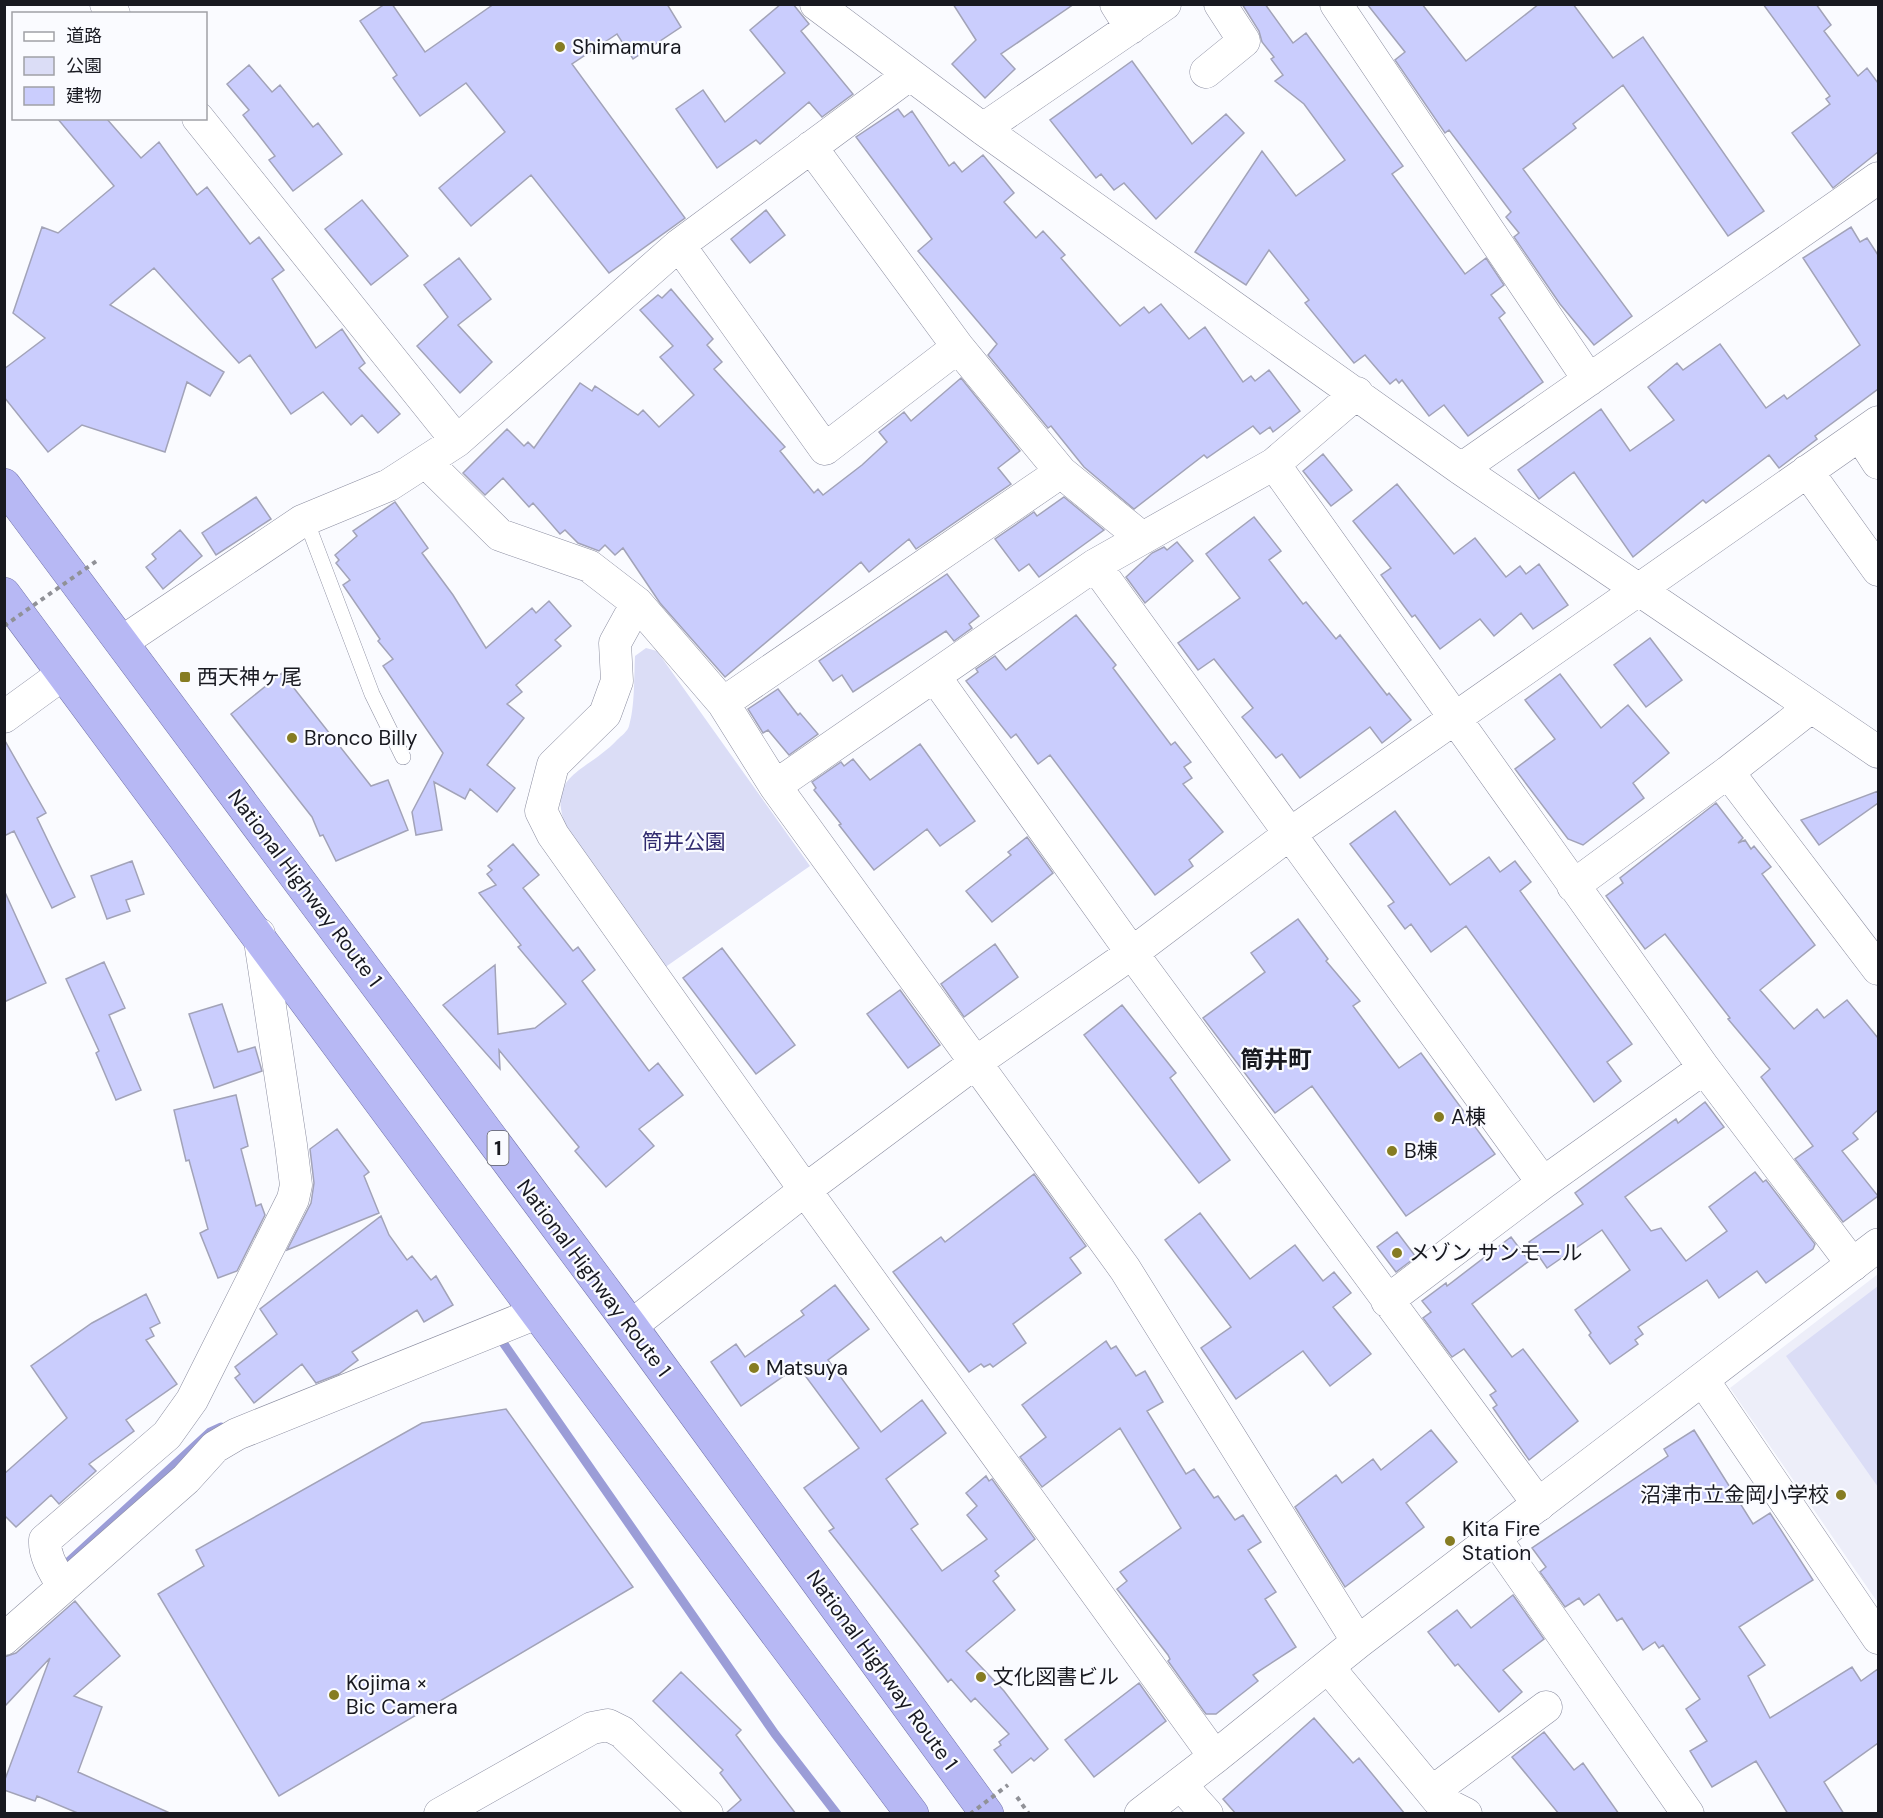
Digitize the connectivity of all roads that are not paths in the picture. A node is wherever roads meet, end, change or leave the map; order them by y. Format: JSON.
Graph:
{"nodes":[{"id":1,"x":816,"y":4,"type":"edge"},
{"id":2,"x":1165,"y":4,"type":"edge"},
{"id":3,"x":1220,"y":4,"type":"edge"},
{"id":4,"x":1336,"y":4,"type":"edge"},
{"id":5,"x":1124,"y":16,"type":"edge"},
{"id":6,"x":1206,"y":72,"type":"dead end"},
{"id":7,"x":909,"y":75,"type":"junction"},
{"id":8,"x":200,"y":120,"type":"edge"},
{"id":9,"x":983,"y":129,"type":"junction"},
{"id":10,"x":811,"y":147,"type":"junction"},
{"id":11,"x":1878,"y":178,"type":"edge"},
{"id":12,"x":679,"y":245,"type":"junction"},
{"id":13,"x":958,"y":347,"type":"junction"},
{"id":14,"x":1590,"y":380,"type":"junction"},
{"id":15,"x":1356,"y":393,"type":"junction"},
{"id":16,"x":1869,"y":429,"type":"edge"},
{"id":17,"x":457,"y":441,"type":"junction"},
{"id":18,"x":427,"y":463,"type":"junction"},
{"id":19,"x":1878,"y":463,"type":"edge"},
{"id":20,"x":1274,"y":464,"type":"junction"},
{"id":21,"x":1461,"y":469,"type":"junction"},
{"id":22,"x":1807,"y":471,"type":"junction"},
{"id":23,"x":1061,"y":472,"type":"junction"},
{"id":24,"x":4,"y":485,"type":"edge"},
{"id":25,"x":306,"y":520,"type":"junction"},
{"id":26,"x":1141,"y":537,"type":"junction"},
{"id":27,"x":1095,"y":565,"type":"junction"},
{"id":28,"x":1878,"y":570,"type":"edge"},
{"id":29,"x":1637,"y":589,"type":"junction"},
{"id":30,"x":4,"y":594,"type":"edge"},
{"id":31,"x":638,"y":603,"type":"junction"},
{"id":32,"x":122,"y":642,"type":"junction"},
{"id":33,"x":63,"y":674,"type":"junction"},
{"id":34,"x":935,"y":677,"type":"junction"},
{"id":35,"x":723,"y":703,"type":"junction"},
{"id":36,"x":1811,"y":706,"type":"junction"},
{"id":37,"x":4,"y":717,"type":"edge"},
{"id":38,"x":1455,"y":718,"type":"junction"},
{"id":39,"x":1878,"y":752,"type":"edge"},
{"id":40,"x":403,"y":757,"type":"dead end"},
{"id":41,"x":1728,"y":772,"type":"junction"},
{"id":42,"x":775,"y":786,"type":"junction"},
{"id":43,"x":1291,"y":833,"type":"junction"},
{"id":44,"x":1573,"y":886,"type":"junction"},
{"id":45,"x":259,"y":934,"type":"junction"},
{"id":46,"x":1132,"y":953,"type":"junction"},
{"id":47,"x":1878,"y":969,"type":"edge"},
{"id":48,"x":975,"y":1063,"type":"junction"},
{"id":49,"x":1704,"y":1068,"type":"junction"},
{"id":50,"x":1544,"y":1184,"type":"junction"},
{"id":51,"x":805,"y":1190,"type":"junction"},
{"id":52,"x":1878,"y":1245,"type":"edge"},
{"id":53,"x":1852,"y":1265,"type":"junction"},
{"id":54,"x":1387,"y":1301,"type":"junction"},
{"id":55,"x":537,"y":1313,"type":"junction"},
{"id":56,"x":631,"y":1326,"type":"junction"},
{"id":57,"x":1703,"y":1380,"type":"junction"},
{"id":58,"x":1539,"y":1505,"type":"junction"},
{"id":59,"x":1495,"y":1538,"type":"junction"},
{"id":60,"x":63,"y":1587,"type":"junction"},
{"id":61,"x":1878,"y":1638,"type":"edge"},
{"id":62,"x":4,"y":1639,"type":"edge"},
{"id":63,"x":1358,"y":1642,"type":"junction"},
{"id":64,"x":1328,"y":1667,"type":"junction"},
{"id":65,"x":1546,"y":1707,"type":"dead end"},
{"id":66,"x":1215,"y":1757,"type":"junction"},
{"id":67,"x":1180,"y":1784,"type":"junction"},
{"id":68,"x":1432,"y":1792,"type":"junction"},
{"id":69,"x":440,"y":1814,"type":"edge"},
{"id":70,"x":707,"y":1814,"type":"edge"},
{"id":71,"x":912,"y":1814,"type":"edge"},
{"id":72,"x":987,"y":1814,"type":"edge"},
{"id":73,"x":1141,"y":1814,"type":"edge"},
{"id":74,"x":1208,"y":1814,"type":"edge"},
{"id":75,"x":1466,"y":1814,"type":"edge"},
{"id":76,"x":1688,"y":1814,"type":"edge"}],
"edges":[{"from":1,"to":7,"type":"street"},
{"from":2,"to":5,"type":"street"},
{"from":3,"to":6,"type":"street"},
{"from":4,"to":14,"type":"street"},
{"from":5,"to":9,"type":"street"},
{"from":7,"to":9,"type":"street"},
{"from":7,"to":10,"type":"street"},
{"from":8,"to":17,"type":"street"},
{"from":9,"to":15,"type":"street"},
{"from":10,"to":12,"type":"street"},
{"from":10,"to":13,"type":"street"},
{"from":11,"to":14,"type":"street"},
{"from":12,"to":13,"type":"street"},
{"from":12,"to":17,"type":"street"},
{"from":13,"to":23,"type":"street"},
{"from":14,"to":21,"type":"street"},
{"from":15,"to":20,"type":"street"},
{"from":15,"to":21,"type":"street"},
{"from":16,"to":19,"type":"street"},
{"from":16,"to":22,"type":"street"},
{"from":17,"to":18,"type":"street"},
{"from":18,"to":25,"type":"street"},
{"from":18,"to":31,"type":"street"},
{"from":20,"to":26,"type":"street"},
{"from":20,"to":38,"type":"street"},
{"from":21,"to":29,"type":"street"},
{"from":22,"to":28,"type":"street"},
{"from":22,"to":29,"type":"street"},
{"from":23,"to":26,"type":"street"},
{"from":23,"to":35,"type":"street"},
{"from":24,"to":32,"type":"highway","name":"National Highway Route 1","number":"1"},
{"from":25,"to":32,"type":"street"},
{"from":25,"to":40,"type":"lane"},
{"from":26,"to":27,"type":"street"},
{"from":27,"to":34,"type":"street"},
{"from":27,"to":43,"type":"street"},
{"from":29,"to":36,"type":"street"},
{"from":29,"to":38,"type":"street"},
{"from":30,"to":33,"type":"highway"},
{"from":31,"to":35,"type":"street"},
{"from":31,"to":51,"type":"street"},
{"from":32,"to":56,"type":"highway","name":"National Highway Route 1","number":"1"},
{"from":33,"to":37,"type":"street"},
{"from":33,"to":45,"type":"highway"},
{"from":34,"to":42,"type":"street"},
{"from":34,"to":46,"type":"street"},
{"from":35,"to":42,"type":"street"},
{"from":36,"to":39,"type":"street"},
{"from":36,"to":41,"type":"street"},
{"from":38,"to":43,"type":"street"},
{"from":38,"to":44,"type":"street"},
{"from":41,"to":44,"type":"street"},
{"from":41,"to":47,"type":"street"},
{"from":42,"to":48,"type":"street"},
{"from":43,"to":46,"type":"street"},
{"from":43,"to":50,"type":"street"},
{"from":44,"to":49,"type":"street"},
{"from":45,"to":55,"type":"highway"},
{"from":45,"to":60,"type":"street"},
{"from":46,"to":48,"type":"street"},
{"from":46,"to":54,"type":"street"},
{"from":48,"to":51,"type":"street"},
{"from":48,"to":63,"type":"street"},
{"from":49,"to":50,"type":"street"},
{"from":49,"to":53,"type":"street"},
{"from":50,"to":54,"type":"street"},
{"from":51,"to":56,"type":"street"},
{"from":51,"to":66,"type":"street"},
{"from":52,"to":53,"type":"street"},
{"from":53,"to":57,"type":"street"},
{"from":54,"to":58,"type":"street"},
{"from":55,"to":60,"type":"street"},
{"from":55,"to":71,"type":"highway"},
{"from":56,"to":72,"type":"highway","name":"National Highway Route 1","number":"1"},
{"from":57,"to":58,"type":"street"},
{"from":57,"to":61,"type":"street"},
{"from":58,"to":59,"type":"street"},
{"from":59,"to":63,"type":"street"},
{"from":59,"to":76,"type":"street"},
{"from":60,"to":62,"type":"street"},
{"from":63,"to":64,"type":"street"},
{"from":64,"to":66,"type":"street"},
{"from":64,"to":68,"type":"street"},
{"from":65,"to":68,"type":"street"},
{"from":66,"to":67,"type":"street"},
{"from":67,"to":73,"type":"street"},
{"from":67,"to":74,"type":"street"},
{"from":68,"to":75,"type":"street"},
{"from":69,"to":70,"type":"street"}]}
